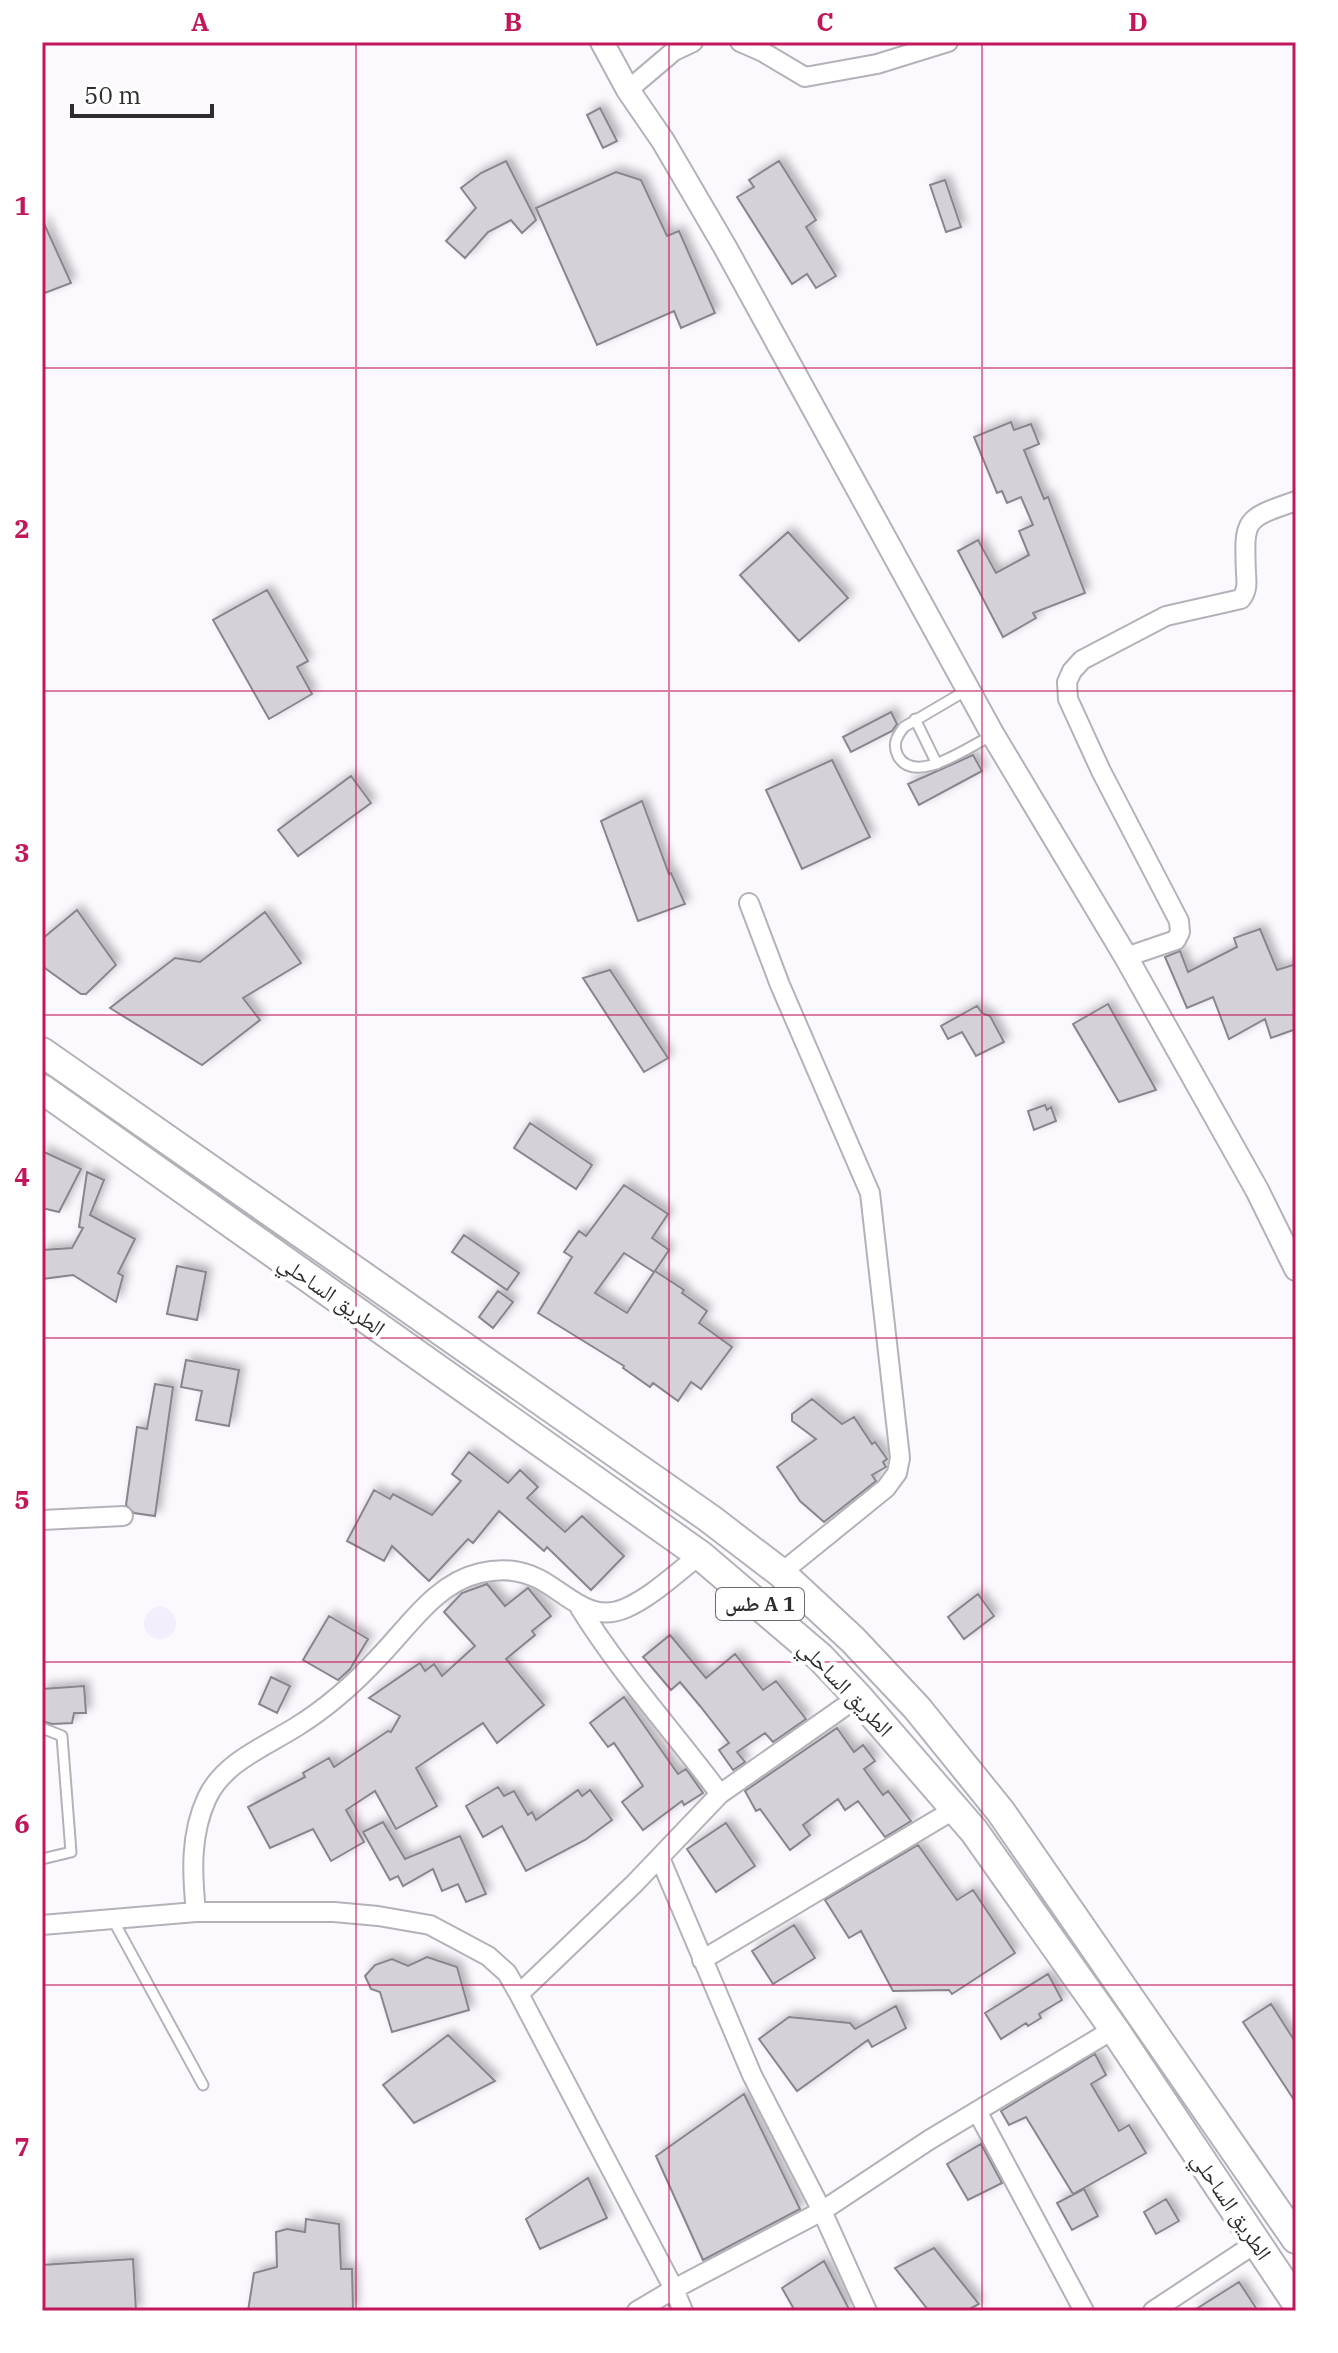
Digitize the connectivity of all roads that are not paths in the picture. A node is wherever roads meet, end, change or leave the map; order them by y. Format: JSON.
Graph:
{"nodes":[{"id":1,"x":693,"y":42,"type":"edge"},
{"id":2,"x":740,"y":42,"type":"edge"},
{"id":3,"x":948,"y":42,"type":"edge"},
{"id":4,"x":604,"y":43,"type":"edge"},
{"id":5,"x":628,"y":90,"type":"junction"},
{"id":6,"x":1296,"y":501,"type":"edge"},
{"id":7,"x":969,"y":688,"type":"junction"},
{"id":8,"x":915,"y":719,"type":"junction"},
{"id":9,"x":993,"y":735,"type":"junction"},
{"id":10,"x":937,"y":764,"type":"junction"},
{"id":11,"x":749,"y":903,"type":"dead end"},
{"id":12,"x":1126,"y":957,"type":"junction"},
{"id":13,"x":42,"y":1052,"type":"edge"},
{"id":14,"x":42,"y":1089,"type":"edge"},
{"id":15,"x":1296,"y":1269,"type":"edge"},
{"id":16,"x":123,"y":1516,"type":"dead end"},
{"id":17,"x":42,"y":1520,"type":"edge"},
{"id":18,"x":700,"y":1555,"type":"junction"},
{"id":19,"x":781,"y":1573,"type":"junction"},
{"id":20,"x":580,"y":1608,"type":"junction"},
{"id":21,"x":858,"y":1697,"type":"junction"},
{"id":22,"x":42,"y":1728,"type":"edge"},
{"id":23,"x":720,"y":1794,"type":"junction"},
{"id":24,"x":955,"y":1809,"type":"junction"},
{"id":25,"x":660,"y":1858,"type":"junction"},
{"id":26,"x":42,"y":1859,"type":"edge"},
{"id":27,"x":196,"y":1912,"type":"junction"},
{"id":28,"x":113,"y":1920,"type":"junction"},
{"id":29,"x":42,"y":1925,"type":"edge"},
{"id":30,"x":702,"y":1960,"type":"junction"},
{"id":31,"x":519,"y":1994,"type":"junction"},
{"id":32,"x":1114,"y":2029,"type":"junction"},
{"id":33,"x":203,"y":2085,"type":"dead end"},
{"id":34,"x":977,"y":2111,"type":"junction"},
{"id":35,"x":822,"y":2211,"type":"junction"},
{"id":36,"x":1296,"y":2239,"type":"edge"},
{"id":37,"x":1256,"y":2243,"type":"junction"},
{"id":38,"x":674,"y":2289,"type":"junction"},
{"id":39,"x":1296,"y":2302,"type":"edge"},
{"id":40,"x":637,"y":2311,"type":"edge"},
{"id":41,"x":683,"y":2311,"type":"edge"},
{"id":42,"x":867,"y":2311,"type":"edge"},
{"id":43,"x":1084,"y":2311,"type":"edge"},
{"id":44,"x":1153,"y":2311,"type":"edge"}],
"edges":[{"from":1,"to":5,"type":"street"},
{"from":2,"to":3,"type":"street"},
{"from":4,"to":5,"type":"street"},
{"from":5,"to":7,"type":"street"},
{"from":6,"to":12,"type":"street"},
{"from":7,"to":8,"type":"lane"},
{"from":7,"to":9,"type":"street"},
{"from":8,"to":10,"type":"lane"},
{"from":8,"to":10,"type":"lane"},
{"from":9,"to":10,"type":"lane"},
{"from":9,"to":12,"type":"street"},
{"from":11,"to":19,"type":"street"},
{"from":12,"to":15,"type":"street"},
{"from":13,"to":19,"type":"highway","name":"الطريق الساحلي","number":"طس A 1"},
{"from":14,"to":18,"type":"highway","name":"الطريق الساحلي","number":"طس A 1"},
{"from":16,"to":17,"type":"street"},
{"from":18,"to":20,"type":"street"},
{"from":18,"to":21,"type":"highway","name":"الطريق الساحلي","number":"طس A 1"},
{"from":19,"to":36,"type":"highway","name":"الطريق الساحلي","number":"طس A 1"},
{"from":20,"to":23,"type":"street"},
{"from":20,"to":27,"type":"street"},
{"from":21,"to":23,"type":"street"},
{"from":21,"to":24,"type":"highway","name":"الطريق الساحلي","number":"طس A 1"},
{"from":22,"to":26,"type":"lane"},
{"from":23,"to":25,"type":"street"},
{"from":24,"to":30,"type":"street"},
{"from":24,"to":32,"type":"highway","name":"الطريق الساحلي","number":"طس A 1"},
{"from":25,"to":30,"type":"street"},
{"from":25,"to":31,"type":"street"},
{"from":27,"to":28,"type":"street"},
{"from":27,"to":31,"type":"street"},
{"from":28,"to":29,"type":"street"},
{"from":28,"to":33,"type":"lane"},
{"from":30,"to":35,"type":"street"},
{"from":31,"to":38,"type":"street"},
{"from":32,"to":34,"type":"street"},
{"from":32,"to":37,"type":"highway","name":"الطريق الساحلي","number":"طس A 1"},
{"from":34,"to":35,"type":"street"},
{"from":34,"to":43,"type":"street"},
{"from":35,"to":38,"type":"street"},
{"from":35,"to":42,"type":"street"},
{"from":37,"to":39,"type":"highway","name":"الطريق الساحلي","number":"طس A 1"},
{"from":37,"to":44,"type":"street"},
{"from":38,"to":40,"type":"street"},
{"from":38,"to":41,"type":"street"}]}
